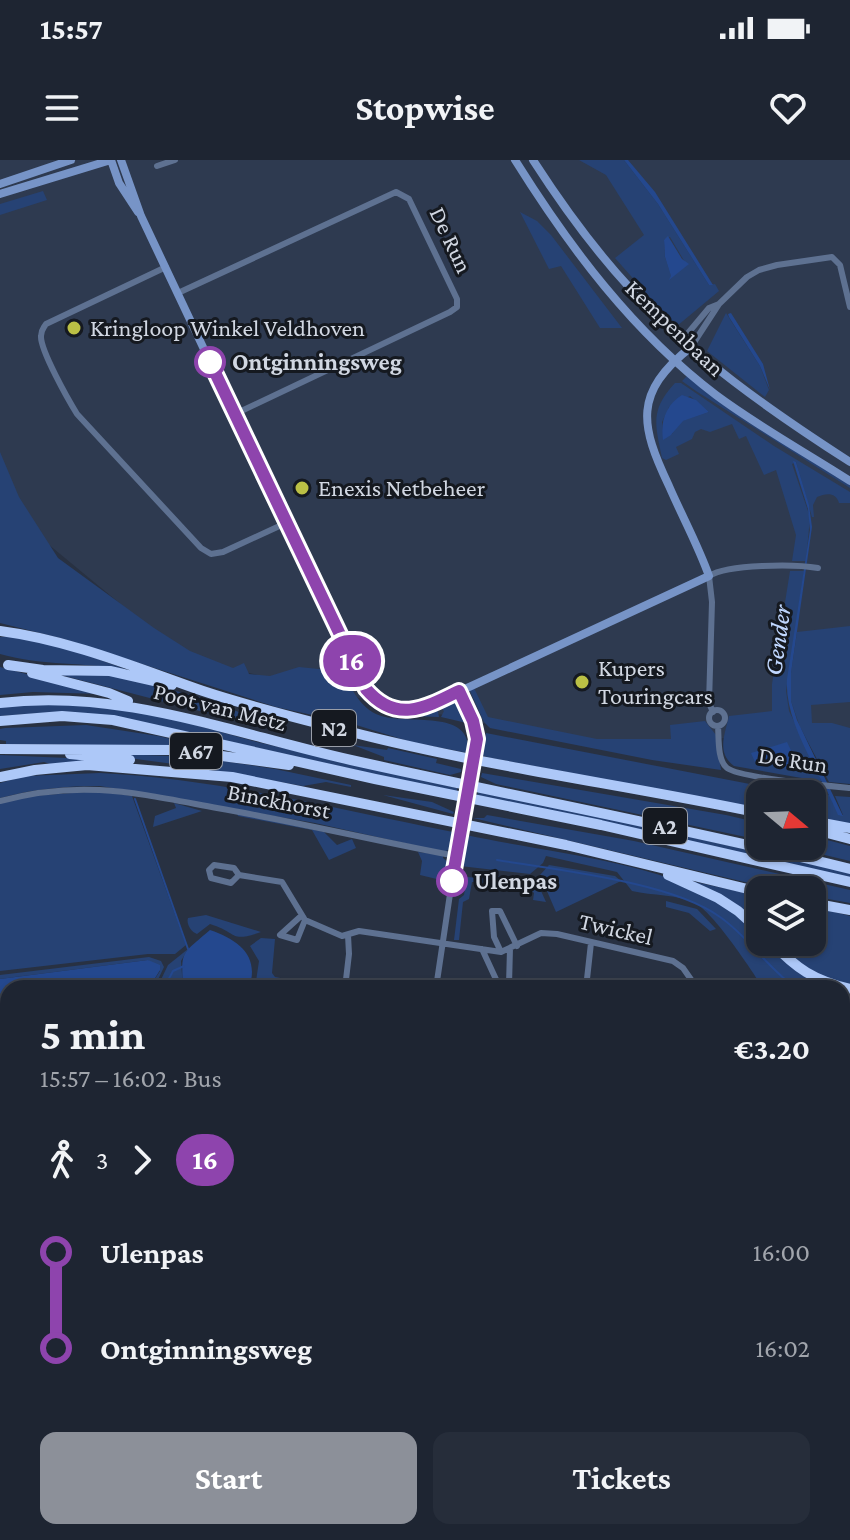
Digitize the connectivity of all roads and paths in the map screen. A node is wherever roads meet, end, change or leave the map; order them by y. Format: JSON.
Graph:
{"nodes":[{"id":1,"x":71,"y":160,"type":"edge"},
{"id":2,"x":111,"y":160,"type":"edge"},
{"id":3,"x":121,"y":160,"type":"edge"},
{"id":4,"x":175,"y":160,"type":"edge"},
{"id":5,"x":515,"y":160,"type":"edge"},
{"id":6,"x":533,"y":160,"type":"edge"},
{"id":7,"x":157,"y":166,"type":"dead end"},
{"id":8,"x":0,"y":184,"type":"edge"},
{"id":9,"x":0,"y":194,"type":"edge"},
{"id":10,"x":141,"y":216,"type":"junction"},
{"id":11,"x":166,"y":267,"type":"junction"},
{"id":12,"x":178,"y":293,"type":"junction"},
{"id":13,"x":719,"y":304,"type":"junction"},
{"id":14,"x":850,"y":307,"type":"edge"},
{"id":15,"x":683,"y":339,"type":"junction"},
{"id":16,"x":691,"y":347,"type":"junction"},
{"id":17,"x":674,"y":360,"type":"junction"},
{"id":18,"x":235,"y":414,"type":"junction"},
{"id":19,"x":850,"y":462,"type":"edge"},
{"id":20,"x":850,"y":481,"type":"edge"},
{"id":21,"x":286,"y":523,"type":"junction"},
{"id":22,"x":814,"y":567,"type":"dead end"},
{"id":23,"x":709,"y":576,"type":"junction"},
{"id":24,"x":0,"y":631,"type":"edge"},
{"id":25,"x":4,"y":663,"type":"edge"},
{"id":26,"x":459,"y":691,"type":"junction"},
{"id":27,"x":206,"y":692,"type":"junction"},
{"id":28,"x":0,"y":703,"type":"edge"},
{"id":29,"x":144,"y":707,"type":"junction"},
{"id":30,"x":713,"y":712,"type":"junction"},
{"id":31,"x":0,"y":721,"type":"edge"},
{"id":32,"x":718,"y":726,"type":"junction"},
{"id":33,"x":0,"y":749,"type":"edge"},
{"id":34,"x":52,"y":751,"type":"junction"},
{"id":35,"x":329,"y":768,"type":"junction"},
{"id":36,"x":200,"y":773,"type":"junction"},
{"id":37,"x":0,"y":777,"type":"edge"},
{"id":38,"x":850,"y":788,"type":"edge"},
{"id":39,"x":0,"y":801,"type":"edge"},
{"id":40,"x":746,"y":810,"type":"edge"},
{"id":41,"x":826,"y":824,"type":"edge"},
{"id":42,"x":850,"y":828,"type":"edge"},
{"id":43,"x":826,"y":833,"type":"edge"},
{"id":44,"x":850,"y":839,"type":"edge"},
{"id":45,"x":648,"y":864,"type":"junction"},
{"id":46,"x":850,"y":869,"type":"edge"},
{"id":47,"x":239,"y":875,"type":"junction"},
{"id":48,"x":850,"y":882,"type":"edge"},
{"id":49,"x":746,"y":888,"type":"edge"},
{"id":50,"x":450,"y":894,"type":"dead end"},
{"id":51,"x":826,"y":906,"type":"edge"},
{"id":52,"x":850,"y":910,"type":"edge"},
{"id":53,"x":746,"y":918,"type":"edge"},
{"id":54,"x":348,"y":935,"type":"junction"},
{"id":55,"x":442,"y":943,"type":"junction"},
{"id":56,"x":591,"y":943,"type":"junction"},
{"id":57,"x":514,"y":947,"type":"junction"},
{"id":58,"x":482,"y":949,"type":"junction"},
{"id":59,"x":501,"y":952,"type":"junction"},
{"id":60,"x":786,"y":956,"type":"edge"},
{"id":61,"x":344,"y":980,"type":"edge"},
{"id":62,"x":437,"y":980,"type":"edge"},
{"id":63,"x":496,"y":980,"type":"edge"},
{"id":64,"x":510,"y":980,"type":"edge"},
{"id":65,"x":587,"y":980,"type":"edge"},
{"id":66,"x":691,"y":980,"type":"edge"},
{"id":67,"x":820,"y":980,"type":"edge"}],
"edges":[{"from":1,"to":8,"type":"street"},
{"from":2,"to":9,"type":"street"},
{"from":2,"to":10,"type":"street"},
{"from":3,"to":10,"type":"street"},
{"from":4,"to":7,"type":"street"},
{"from":5,"to":17,"type":"street","name":"Kempenbaan"},
{"from":6,"to":15,"type":"street","name":"Kempenbaan"},
{"from":10,"to":11,"type":"street"},
{"from":11,"to":12,"type":"street"},
{"from":11,"to":21,"type":"street"},
{"from":12,"to":18,"type":"street"},
{"from":12,"to":18,"type":"street","name":"De Run"},
{"from":13,"to":14,"type":"street","name":"De Run"},
{"from":13,"to":15,"type":"street","name":"De Run"},
{"from":13,"to":16,"type":"street","name":"De Run"},
{"from":15,"to":16,"type":"street","name":"Kempenbaan"},
{"from":15,"to":17,"type":"street","name":"De Run"},
{"from":16,"to":17,"type":"street","name":"De Run"},
{"from":16,"to":19,"type":"street","name":"Kempenbaan"},
{"from":17,"to":20,"type":"street","name":"Kempenbaan"},
{"from":17,"to":23,"type":"street","name":"De Run"},
{"from":18,"to":21,"type":"street"},
{"from":21,"to":26,"type":"street"},
{"from":22,"to":23,"type":"street"},
{"from":23,"to":26,"type":"street"},
{"from":23,"to":30,"type":"street","name":"De Run"},
{"from":24,"to":27,"type":"highway","name":"Poot van Metz","number":"N2"},
{"from":25,"to":27,"type":"highway","number":"N2"},
{"from":25,"to":29,"type":"highway","number":"A2"},
{"from":26,"to":39,"type":"street","name":"Binckhorst"},
{"from":27,"to":40,"type":"highway","name":"Poot van Metz","number":"N2"},
{"from":28,"to":29,"type":"highway","name":"Poot van Metz","number":"A2"},
{"from":29,"to":46,"type":"highway","name":"Poot van Metz","number":"A2"},
{"from":30,"to":32,"type":"street","name":"De Run"},
{"from":30,"to":32,"type":"street","name":"De Run"},
{"from":31,"to":35,"type":"highway","name":"Poot van Metz","number":"A2"},
{"from":32,"to":38,"type":"street","name":"De Run"},
{"from":33,"to":34,"type":"highway","number":"A67"},
{"from":34,"to":35,"type":"highway","number":"A67"},
{"from":34,"to":36,"type":"highway","number":"A67"},
{"from":35,"to":48,"type":"highway","name":"Poot van Metz","number":"A2"},
{"from":36,"to":37,"type":"highway"},
{"from":36,"to":45,"type":"highway"},
{"from":41,"to":42,"type":"highway"},
{"from":43,"to":44,"type":"highway"},
{"from":45,"to":49,"type":"highway"},
{"from":45,"to":53,"type":"highway"},
{"from":47,"to":47,"type":"street"},
{"from":47,"to":54,"type":"street"},
{"from":50,"to":55,"type":"street"},
{"from":51,"to":52,"type":"highway"},
{"from":54,"to":55,"type":"street"},
{"from":54,"to":61,"type":"street"},
{"from":55,"to":58,"type":"street"},
{"from":55,"to":62,"type":"street"},
{"from":56,"to":57,"type":"street","name":"Twickel"},
{"from":56,"to":65,"type":"street"},
{"from":56,"to":66,"type":"street","name":"Twickel"},
{"from":57,"to":59,"type":"street","name":"Twickel"},
{"from":57,"to":59,"type":"street"},
{"from":57,"to":64,"type":"street"},
{"from":58,"to":59,"type":"street"},
{"from":58,"to":63,"type":"street"},
{"from":60,"to":67,"type":"highway"}]}
